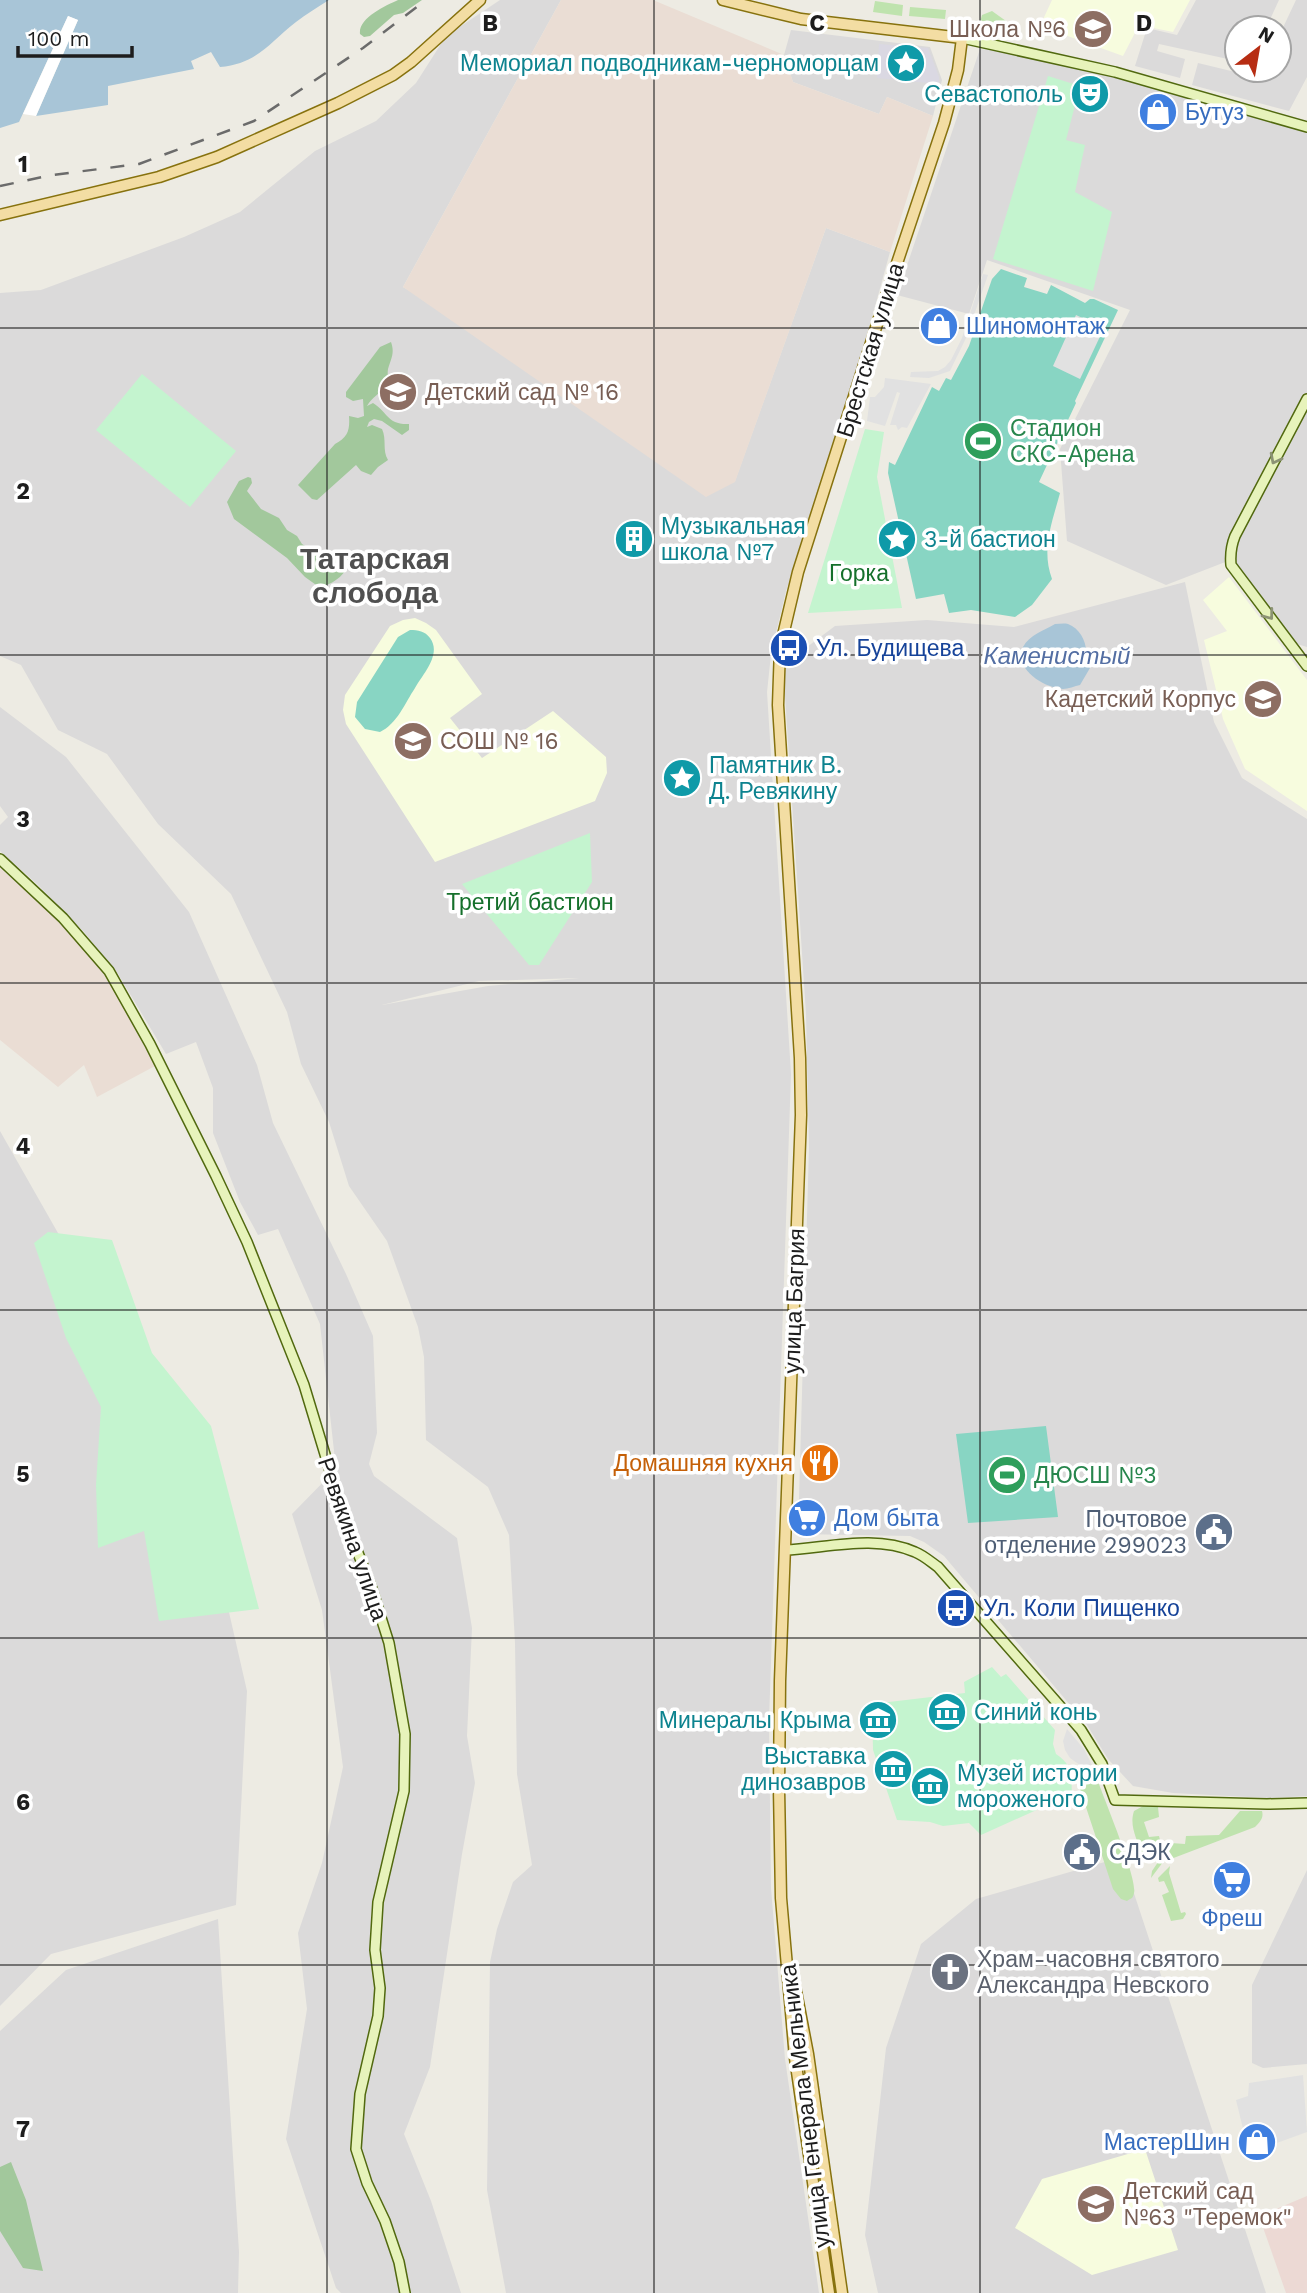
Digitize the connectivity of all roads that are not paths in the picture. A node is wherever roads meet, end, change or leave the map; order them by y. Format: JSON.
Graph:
{"nodes":[{"id":1,"x":480,"y":0,"type":"edge"},
{"id":2,"x":723,"y":0,"type":"edge"},
{"id":3,"x":962,"y":38,"type":"junction"},
{"id":4,"x":1307,"y":127,"type":"edge"},
{"id":5,"x":0,"y":215,"type":"edge"},
{"id":6,"x":1307,"y":399,"type":"edge"},
{"id":7,"x":779,"y":662,"type":"joint"},
{"id":8,"x":1307,"y":666,"type":"edge"},
{"id":9,"x":0,"y":859,"type":"edge"},
{"id":10,"x":785,"y":1550,"type":"junction"},
{"id":11,"x":1307,"y":1803,"type":"edge"},
{"id":12,"x":786,"y":1941,"type":"junction"},
{"id":13,"x":405,"y":2293,"type":"edge"},
{"id":14,"x":829,"y":2293,"type":"edge"},
{"id":15,"x":842,"y":2293,"type":"edge"}],
"edges":[{"from":1,"to":5,"type":"main road"},
{"from":2,"to":3,"type":"main road"},
{"from":3,"to":4,"type":"main road"},
{"from":3,"to":7,"type":"main road","name":"Брестская улица"},
{"from":6,"to":8,"type":"main road","one_way":true},
{"from":7,"to":10,"type":"main road","name":"улица Багрия"},
{"from":9,"to":13,"type":"main road","name":"Ревякина улица"},
{"from":10,"to":11,"type":"main road"},
{"from":10,"to":12,"type":"main road","name":"улица Багрия"},
{"from":12,"to":14,"type":"main road","name":"улица Генерала Мельника"},
{"from":12,"to":15,"type":"main road","name":"улица Генерала Мельника"}]}
